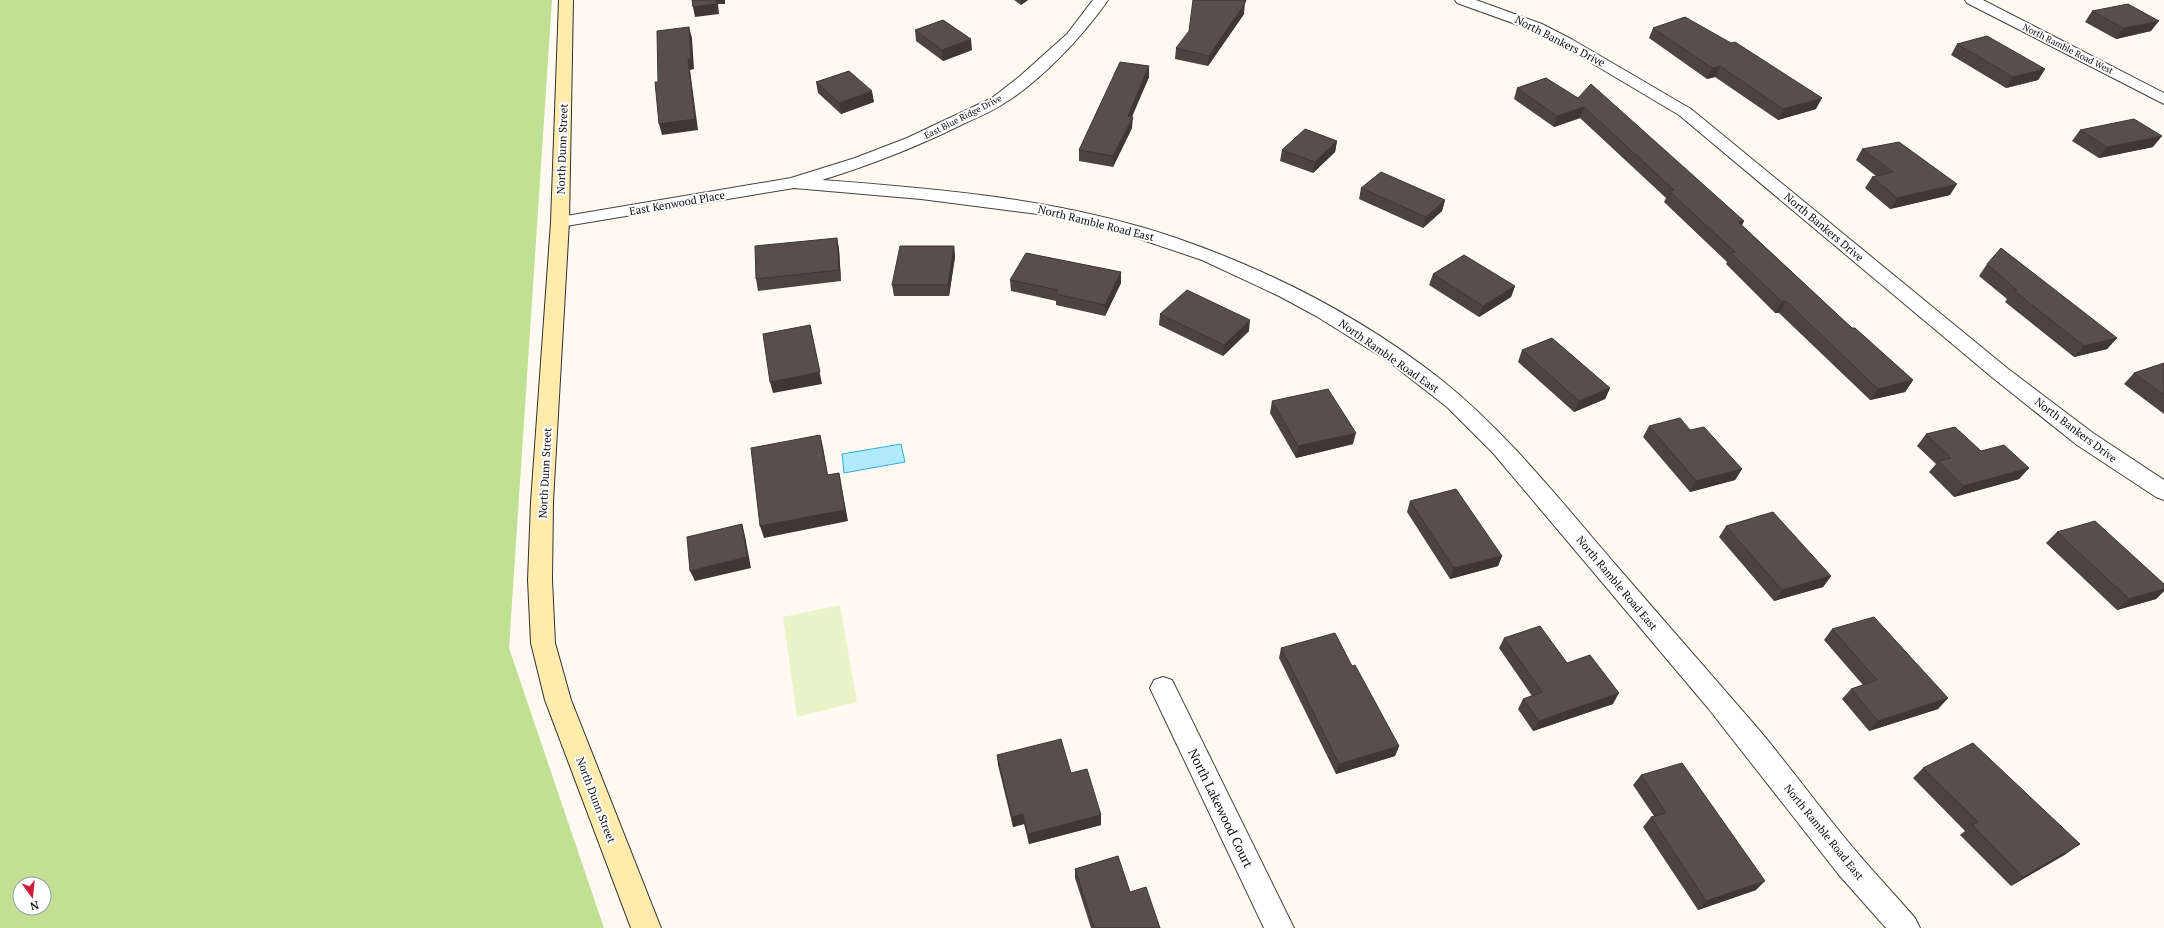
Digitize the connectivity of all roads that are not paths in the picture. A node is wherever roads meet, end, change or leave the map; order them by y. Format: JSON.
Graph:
{"nodes":[{"id":1,"x":566,"y":0,"type":"edge"},
{"id":2,"x":1101,"y":0,"type":"edge"},
{"id":3,"x":1462,"y":0,"type":"edge"},
{"id":4,"x":1972,"y":0,"type":"edge"},
{"id":5,"x":2164,"y":99,"type":"edge"},
{"id":6,"x":794,"y":183,"type":"junction"},
{"id":7,"x":560,"y":222,"type":"junction"},
{"id":8,"x":2164,"y":491,"type":"edge"},
{"id":9,"x":1163,"y":688,"type":"dead end"},
{"id":10,"x":646,"y":928,"type":"edge"},
{"id":11,"x":1279,"y":928,"type":"edge"},
{"id":12,"x":1905,"y":928,"type":"edge"}],
"edges":[{"from":1,"to":7,"type":"street","name":"North Dunn Street"},
{"from":2,"to":6,"type":"street","name":"East Blue Ridge Drive"},
{"from":3,"to":8,"type":"street","name":"North Bankers Drive"},
{"from":4,"to":5,"type":"street","name":"North Ramble Road West"},
{"from":6,"to":7,"type":"street","name":"East Kenwood Place"},
{"from":6,"to":12,"type":"street","name":"North Ramble Road East"},
{"from":7,"to":10,"type":"street","name":"North Dunn Street"},
{"from":9,"to":11,"type":"street","name":"North Lakewood Court"}]}
